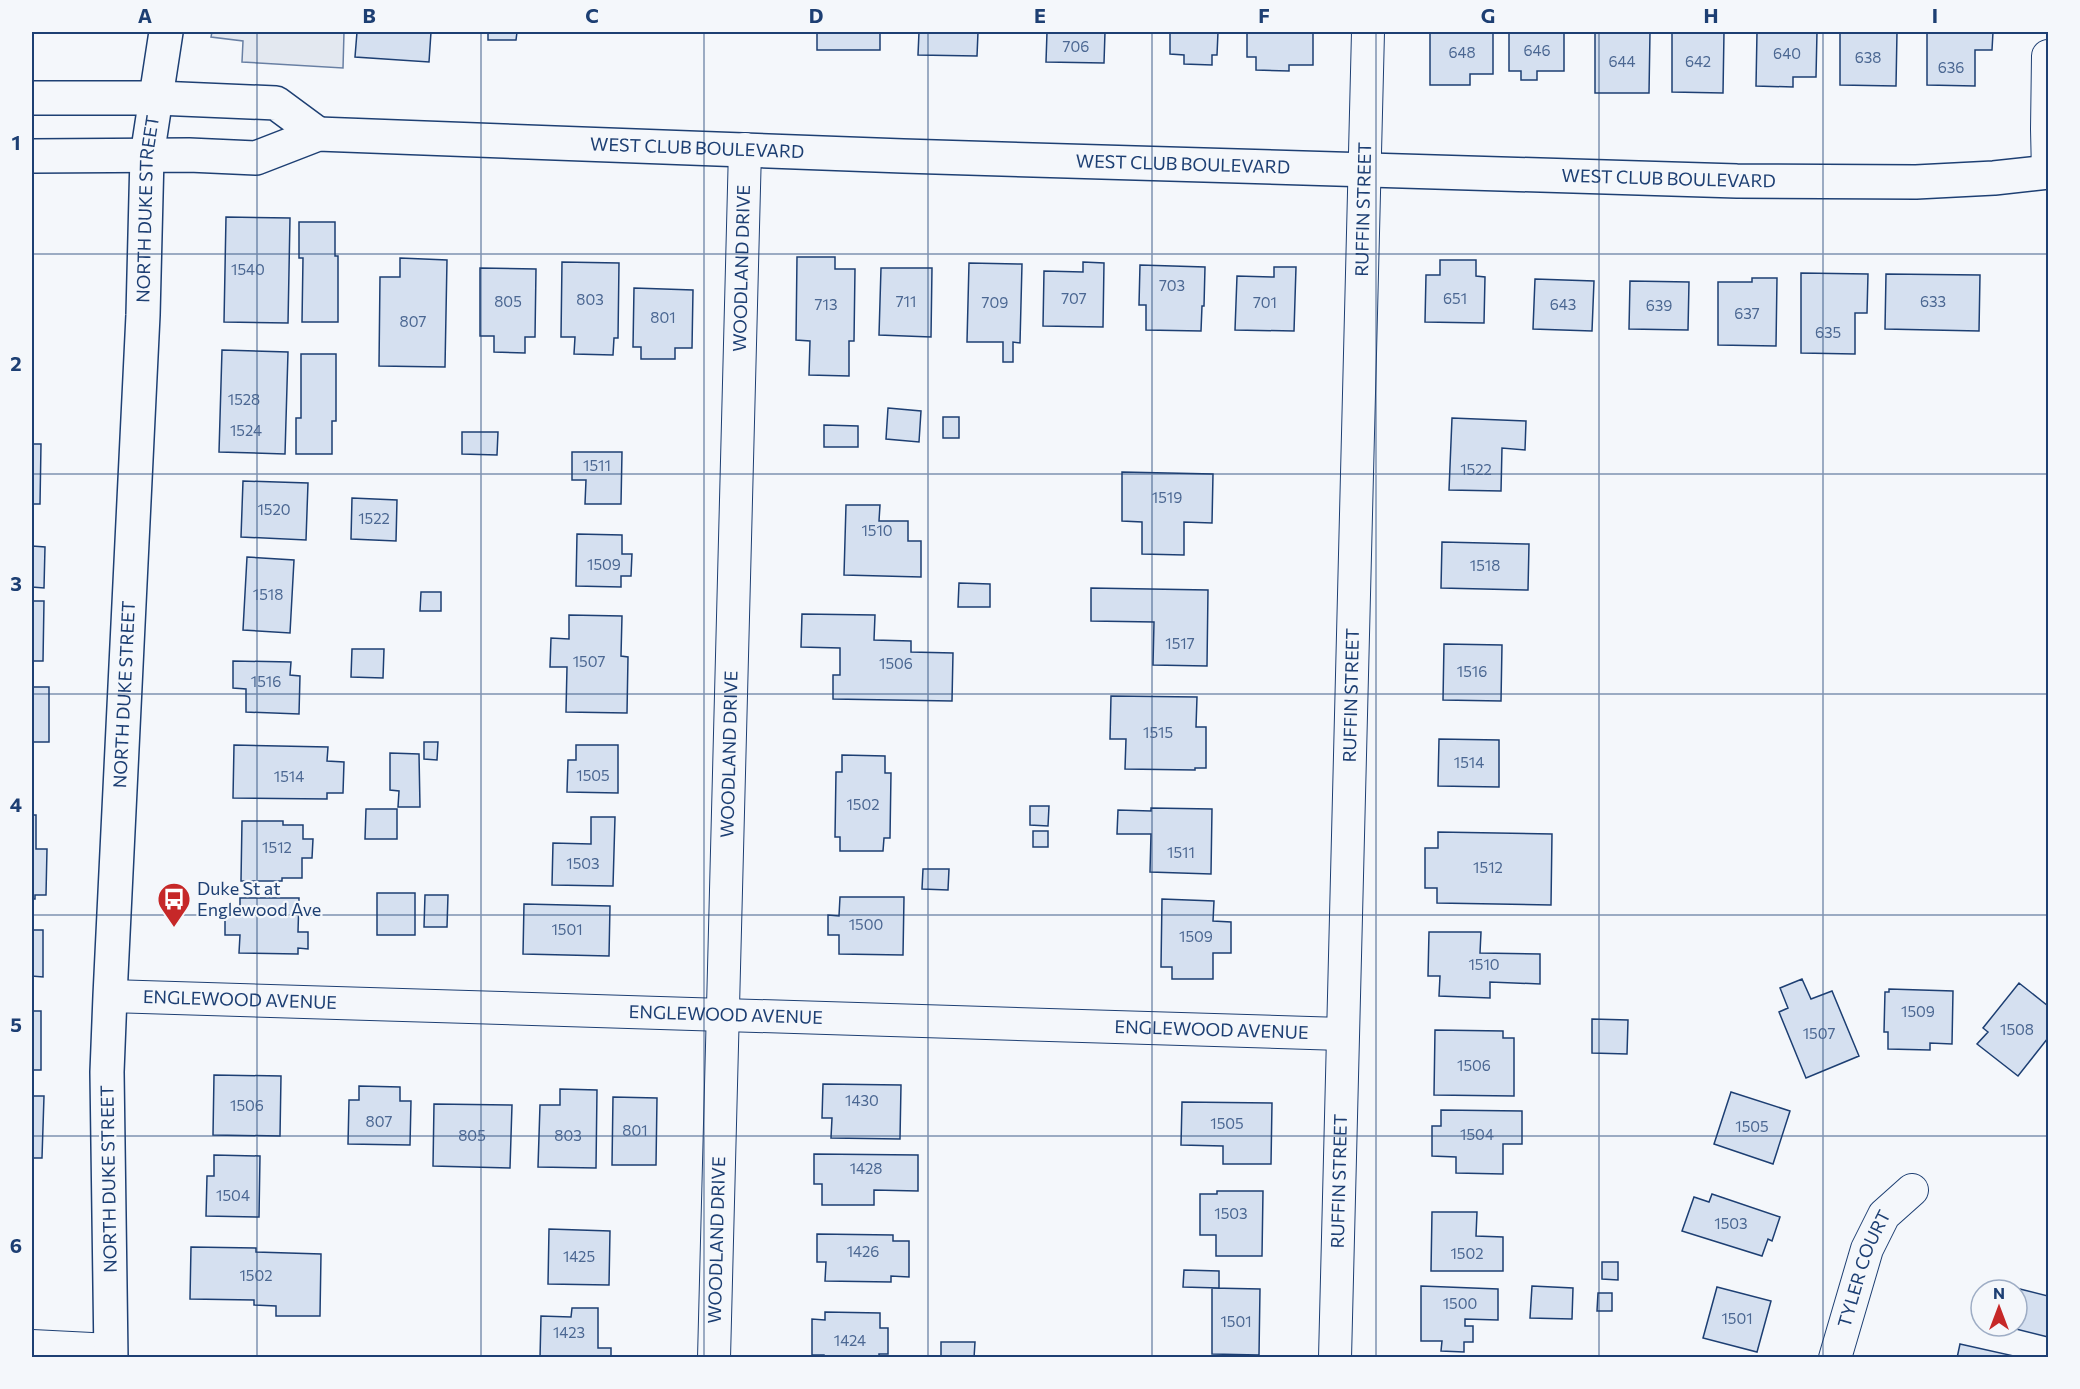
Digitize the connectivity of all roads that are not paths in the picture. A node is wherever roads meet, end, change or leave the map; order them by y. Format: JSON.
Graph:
{"nodes":[{"id":1,"x":166,"y":32,"type":"edge"},
{"id":2,"x":1368,"y":32,"type":"edge"},
{"id":3,"x":2049,"y":56,"type":"edge"},
{"id":4,"x":32,"y":98,"type":"edge"},
{"id":5,"x":157,"y":98,"type":"junction"},
{"id":6,"x":318,"y":134,"type":"junction"},
{"id":7,"x":745,"y":149,"type":"junction"},
{"id":8,"x":32,"y":156,"type":"edge"},
{"id":9,"x":147,"y":156,"type":"junction"},
{"id":10,"x":1365,"y":170,"type":"junction"},
{"id":11,"x":2048,"y":172,"type":"edge"},
{"id":12,"x":110,"y":996,"type":"junction"},
{"id":13,"x":723,"y":1015,"type":"junction"},
{"id":14,"x":1342,"y":1034,"type":"junction"},
{"id":15,"x":1912,"y":1190,"type":"dead end"},
{"id":16,"x":32,"y":1346,"type":"edge"},
{"id":17,"x":111,"y":1354,"type":"edge"},
{"id":18,"x":714,"y":1358,"type":"edge"},
{"id":19,"x":1335,"y":1358,"type":"edge"},
{"id":20,"x":1835,"y":1358,"type":"edge"}],
"edges":[{"from":1,"to":5,"type":"street","name":"NORTH DUKE STREET"},
{"from":2,"to":10,"type":"street","name":"RUFFIN STREET"},
{"from":3,"to":11,"type":"street"},
{"from":4,"to":5,"type":"street"},
{"from":5,"to":6,"type":"street"},
{"from":5,"to":9,"type":"street","name":"NORTH DUKE STREET"},
{"from":6,"to":7,"type":"street","name":"WEST CLUB BOULEVARD"},
{"from":6,"to":9,"type":"street","name":"WEST CLUB BOULEVARD"},
{"from":7,"to":10,"type":"street","name":"WEST CLUB BOULEVARD"},
{"from":7,"to":13,"type":"street","name":"WOODLAND DRIVE"},
{"from":8,"to":9,"type":"street","name":"WEST CLUB BOULEVARD"},
{"from":9,"to":12,"type":"street","name":"NORTH DUKE STREET"},
{"from":10,"to":11,"type":"street","name":"WEST CLUB BOULEVARD"},
{"from":10,"to":14,"type":"street","name":"RUFFIN STREET"},
{"from":12,"to":13,"type":"street","name":"ENGLEWOOD AVENUE"},
{"from":12,"to":17,"type":"street","name":"NORTH DUKE STREET"},
{"from":13,"to":14,"type":"street","name":"ENGLEWOOD AVENUE"},
{"from":13,"to":18,"type":"street","name":"WOODLAND DRIVE"},
{"from":14,"to":19,"type":"street","name":"RUFFIN STREET"},
{"from":15,"to":20,"type":"street","name":"TYLER COURT"},
{"from":16,"to":17,"type":"street"}]}
